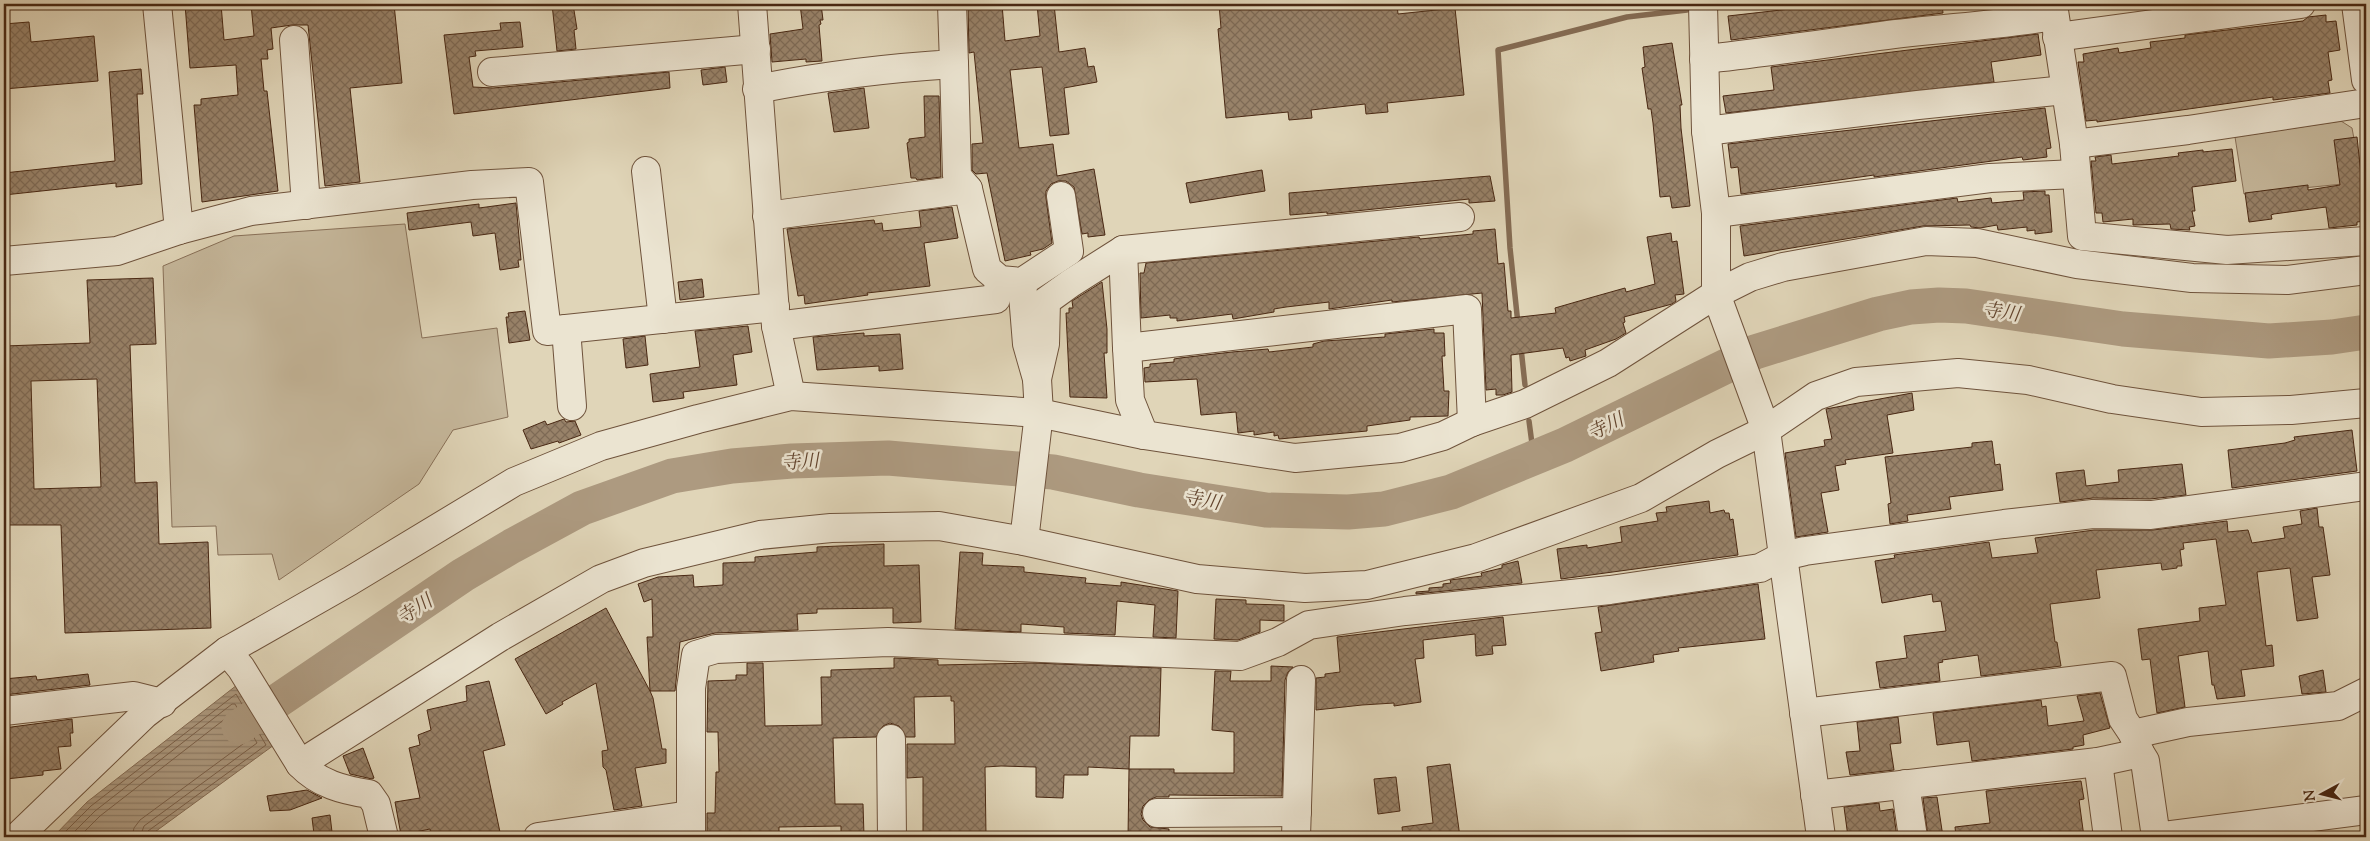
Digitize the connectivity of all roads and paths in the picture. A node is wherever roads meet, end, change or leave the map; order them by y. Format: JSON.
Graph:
{"nodes":[{"id":1,"x":157,"y":4,"type":"edge"},
{"id":2,"x":752,"y":4,"type":"edge"},
{"id":3,"x":952,"y":4,"type":"edge"},
{"id":4,"x":1703,"y":4,"type":"edge"},
{"id":5,"x":2301,"y":4,"type":"edge"},
{"id":6,"x":2356,"y":4,"type":"edge"},
{"id":7,"x":2240,"y":8,"type":"edge"},
{"id":8,"x":2055,"y":19,"type":"edge"},
{"id":9,"x":294,"y":40,"type":"dead end"},
{"id":10,"x":756,"y":49,"type":"junction"},
{"id":11,"x":1704,"y":60,"type":"junction"},
{"id":12,"x":954,"y":64,"type":"junction"},
{"id":13,"x":492,"y":72,"type":"dead end"},
{"id":14,"x":2366,"y":80,"type":"edge"},
{"id":15,"x":757,"y":89,"type":"junction"},
{"id":16,"x":2065,"y":90,"type":"junction"},
{"id":17,"x":2366,"y":103,"type":"edge"},
{"id":18,"x":1706,"y":131,"type":"junction"},
{"id":19,"x":2074,"y":144,"type":"junction"},
{"id":20,"x":646,"y":171,"type":"dead end"},
{"id":21,"x":2076,"y":174,"type":"junction"},
{"id":22,"x":968,"y":189,"type":"junction"},
{"id":23,"x":1061,"y":196,"type":"dead end"},
{"id":24,"x":306,"y":205,"type":"junction"},
{"id":25,"x":1716,"y":213,"type":"junction"},
{"id":26,"x":767,"y":216,"type":"junction"},
{"id":27,"x":1460,"y":217,"type":"dead end"},
{"id":28,"x":179,"y":230,"type":"junction"},
{"id":29,"x":2366,"y":241,"type":"edge"},
{"id":30,"x":1123,"y":250,"type":"junction"},
{"id":31,"x":4,"y":261,"type":"edge"},
{"id":32,"x":2366,"y":270,"type":"edge"},
{"id":33,"x":1011,"y":281,"type":"junction"},
{"id":34,"x":1717,"y":300,"type":"junction"},
{"id":35,"x":776,"y":316,"type":"junction"},
{"id":36,"x":663,"y":319,"type":"junction"},
{"id":37,"x":566,"y":329,"type":"junction"},
{"id":38,"x":1127,"y":348,"type":"junction"},
{"id":39,"x":1037,"y":379,"type":"junction"},
{"id":40,"x":791,"y":396,"type":"junction"},
{"id":41,"x":2366,"y":402,"type":"edge"},
{"id":42,"x":572,"y":406,"type":"dead end"},
{"id":43,"x":1039,"y":417,"type":"junction"},
{"id":44,"x":1472,"y":422,"type":"junction"},
{"id":45,"x":1764,"y":425,"type":"junction"},
{"id":46,"x":1144,"y":435,"type":"junction"},
{"id":47,"x":2366,"y":486,"type":"edge"},
{"id":48,"x":1024,"y":538,"type":"junction"},
{"id":49,"x":1783,"y":556,"type":"junction"},
{"id":50,"x":234,"y":660,"type":"junction"},
{"id":51,"x":1301,"y":680,"type":"dead end"},
{"id":52,"x":2366,"y":692,"type":"edge"},
{"id":53,"x":162,"y":703,"type":"junction"},
{"id":54,"x":4,"y":711,"type":"edge"},
{"id":55,"x":1804,"y":713,"type":"junction"},
{"id":56,"x":891,"y":739,"type":"dead end"},
{"id":57,"x":2137,"y":744,"type":"junction"},
{"id":58,"x":296,"y":757,"type":"junction"},
{"id":59,"x":2098,"y":762,"type":"junction"},
{"id":60,"x":1905,"y":784,"type":"junction"},
{"id":61,"x":1815,"y":795,"type":"junction"},
{"id":62,"x":2366,"y":810,"type":"edge"},
{"id":63,"x":1157,"y":813,"type":"dead end"},
{"id":64,"x":1297,"y":825,"type":"edge"},
{"id":65,"x":691,"y":826,"type":"edge"},
{"id":66,"x":16,"y":837,"type":"edge"},
{"id":67,"x":384,"y":837,"type":"edge"},
{"id":68,"x":538,"y":837,"type":"edge"},
{"id":69,"x":892,"y":837,"type":"edge"},
{"id":70,"x":1821,"y":837,"type":"edge"},
{"id":71,"x":1913,"y":837,"type":"edge"},
{"id":72,"x":2108,"y":837,"type":"edge"}],
"edges":[{"from":1,"to":28,"type":"street"},
{"from":2,"to":10,"type":"street"},
{"from":3,"to":12,"type":"street"},
{"from":4,"to":11,"type":"street"},
{"from":5,"to":7,"type":"street"},
{"from":6,"to":14,"type":"street"},
{"from":7,"to":8,"type":"street"},
{"from":8,"to":11,"type":"street"},
{"from":8,"to":16,"type":"street"},
{"from":9,"to":24,"type":"street"},
{"from":10,"to":13,"type":"street"},
{"from":10,"to":15,"type":"street"},
{"from":11,"to":18,"type":"street"},
{"from":12,"to":15,"type":"street"},
{"from":12,"to":22,"type":"street"},
{"from":15,"to":26,"type":"street"},
{"from":16,"to":18,"type":"street"},
{"from":16,"to":19,"type":"street"},
{"from":17,"to":19,"type":"street"},
{"from":18,"to":25,"type":"street"},
{"from":19,"to":21,"type":"street"},
{"from":20,"to":36,"type":"street"},
{"from":21,"to":25,"type":"street"},
{"from":21,"to":29,"type":"street"},
{"from":22,"to":26,"type":"street"},
{"from":22,"to":33,"type":"street"},
{"from":23,"to":33,"type":"street"},
{"from":24,"to":28,"type":"street"},
{"from":24,"to":37,"type":"street"},
{"from":25,"to":34,"type":"street"},
{"from":26,"to":35,"type":"street"},
{"from":27,"to":30,"type":"street"},
{"from":28,"to":31,"type":"street"},
{"from":30,"to":38,"type":"street"},
{"from":30,"to":39,"type":"street"},
{"from":32,"to":34,"type":"street"},
{"from":33,"to":35,"type":"street"},
{"from":33,"to":39,"type":"street"},
{"from":34,"to":44,"type":"street"},
{"from":34,"to":45,"type":"street"},
{"from":35,"to":36,"type":"street"},
{"from":35,"to":40,"type":"street"},
{"from":36,"to":37,"type":"street"},
{"from":37,"to":42,"type":"street"},
{"from":38,"to":44,"type":"street"},
{"from":38,"to":46,"type":"street"},
{"from":39,"to":43,"type":"street"},
{"from":40,"to":43,"type":"street"},
{"from":40,"to":50,"type":"street"},
{"from":41,"to":45,"type":"street"},
{"from":43,"to":46,"type":"street"},
{"from":43,"to":48,"type":"street"},
{"from":44,"to":46,"type":"street"},
{"from":45,"to":48,"type":"street"},
{"from":45,"to":49,"type":"street"},
{"from":47,"to":49,"type":"street"},
{"from":48,"to":58,"type":"street"},
{"from":49,"to":55,"type":"street"},
{"from":49,"to":65,"type":"street"},
{"from":50,"to":53,"type":"street"},
{"from":50,"to":58,"type":"street"},
{"from":51,"to":64,"type":"street"},
{"from":52,"to":57,"type":"street"},
{"from":53,"to":54,"type":"street"},
{"from":53,"to":66,"type":"street"},
{"from":55,"to":57,"type":"street"},
{"from":55,"to":61,"type":"street"},
{"from":56,"to":69,"type":"street"},
{"from":57,"to":59,"type":"street"},
{"from":57,"to":62,"type":"street"},
{"from":58,"to":67,"type":"street"},
{"from":59,"to":60,"type":"street"},
{"from":59,"to":72,"type":"street"},
{"from":60,"to":61,"type":"street"},
{"from":60,"to":71,"type":"street"},
{"from":61,"to":70,"type":"street"},
{"from":63,"to":64,"type":"street"},
{"from":65,"to":68,"type":"street"}]}
